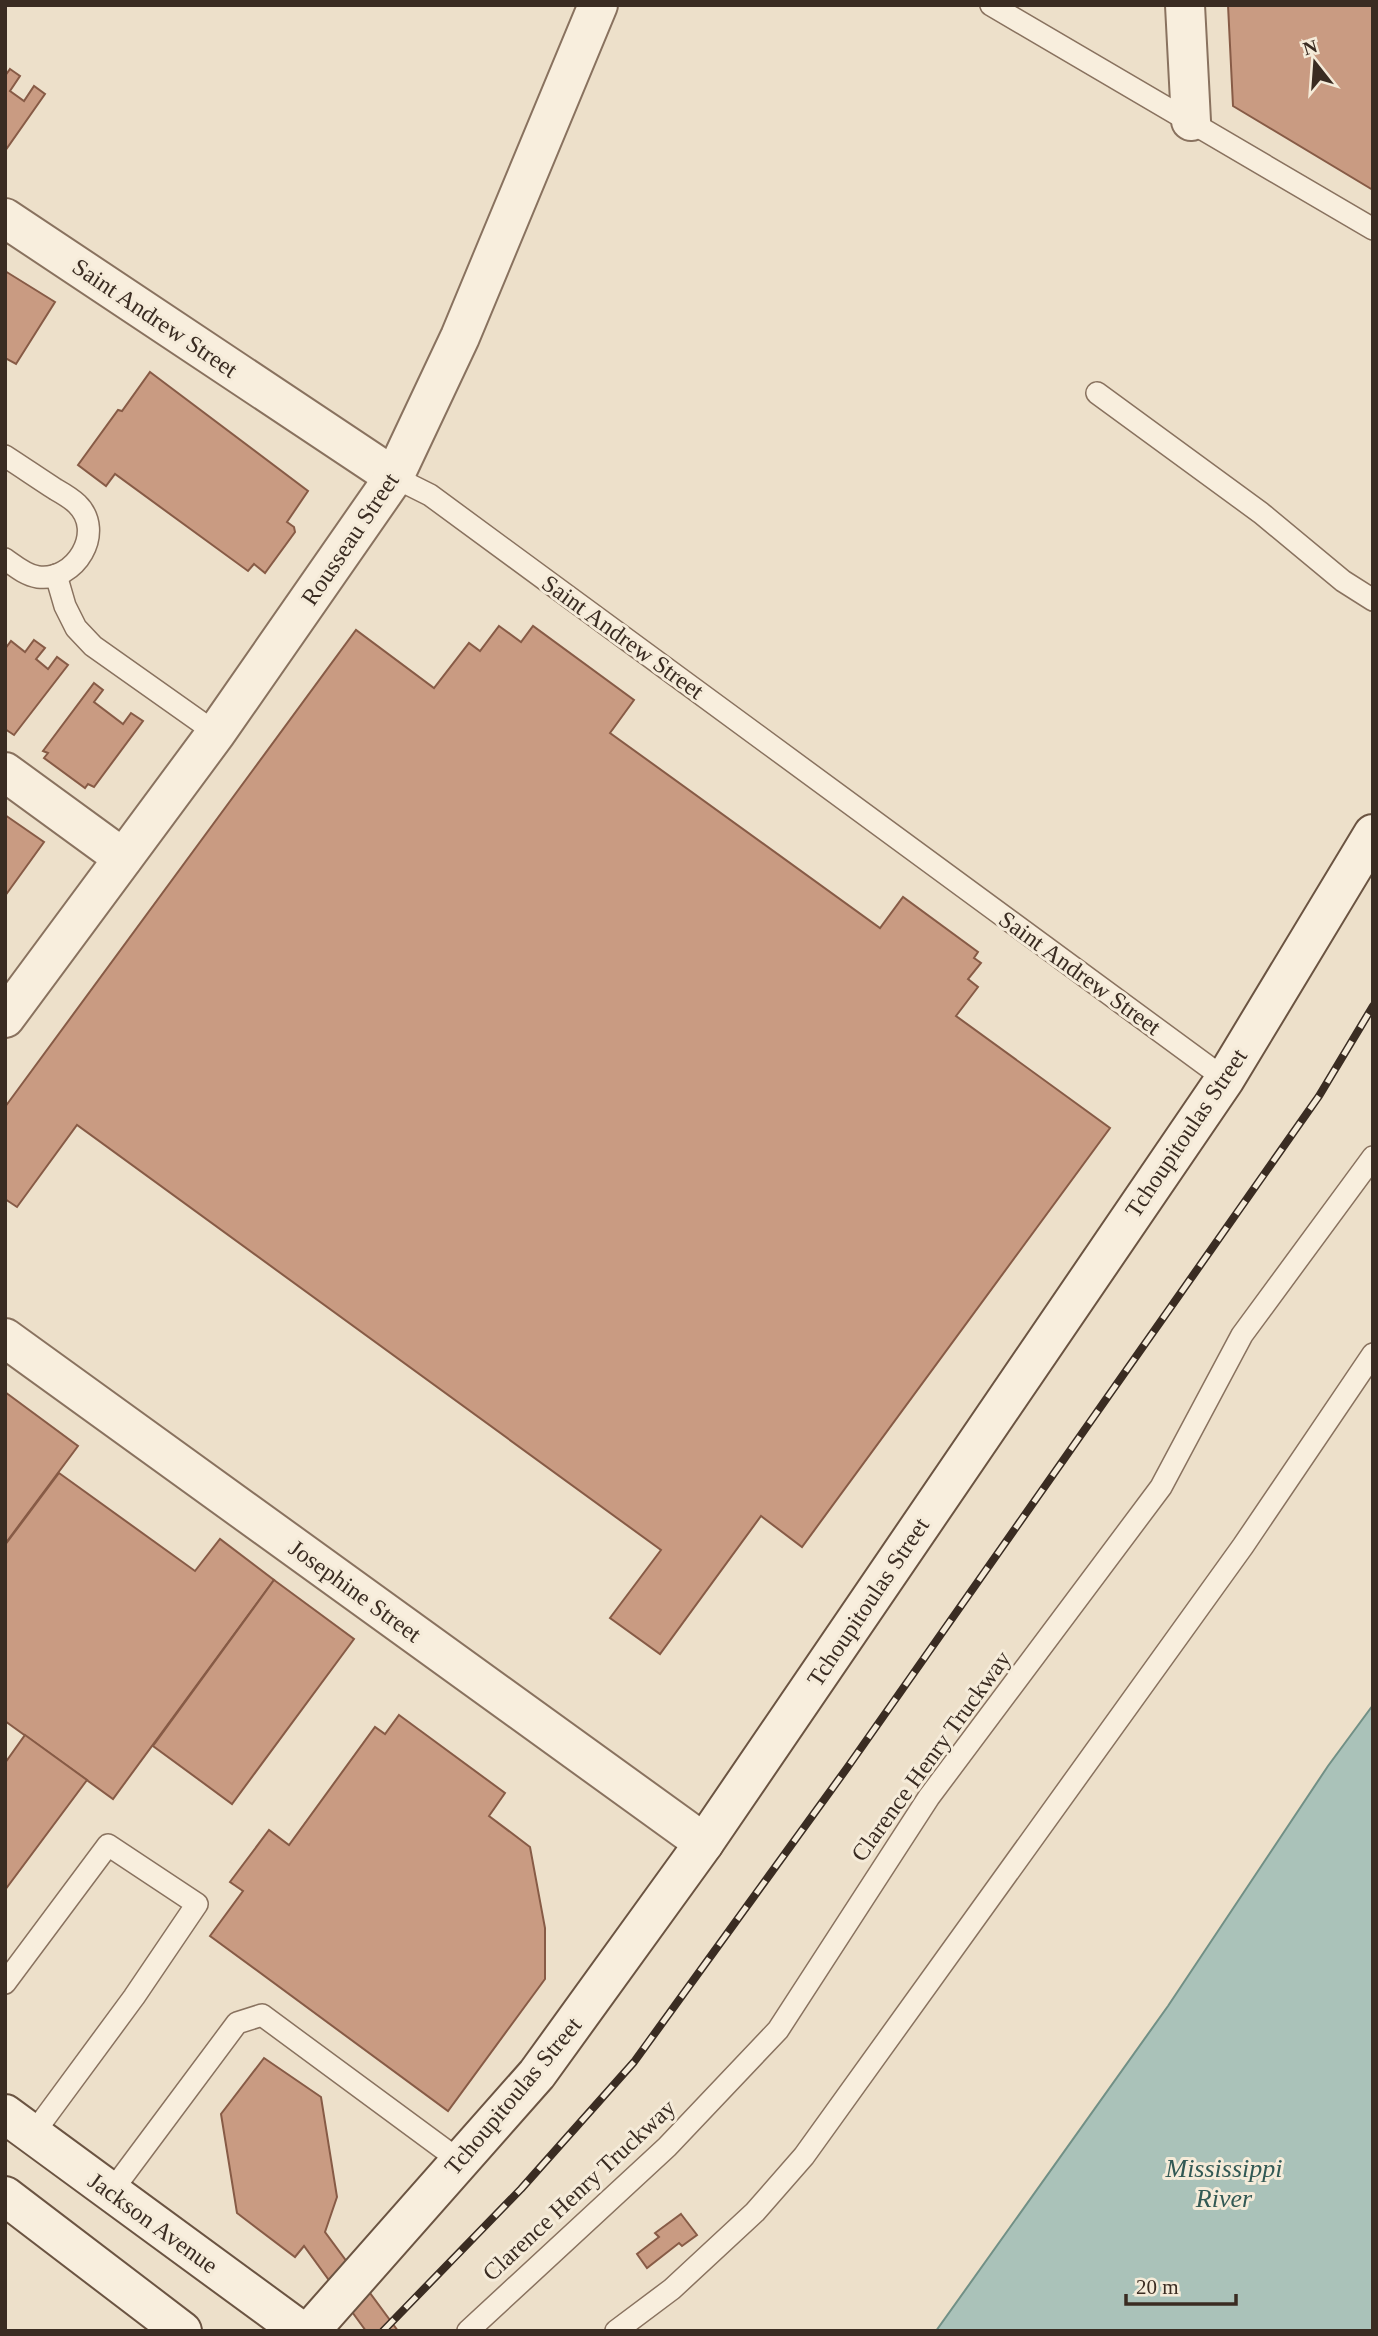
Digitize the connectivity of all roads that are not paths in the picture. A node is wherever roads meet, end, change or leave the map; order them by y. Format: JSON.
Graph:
{"nodes":[{"id":1,"x":598,"y":5,"type":"edge"},
{"id":2,"x":991,"y":5,"type":"edge"},
{"id":3,"x":1185,"y":5,"type":"edge"},
{"id":4,"x":1191,"y":121,"type":"junction"},
{"id":5,"x":5,"y":218,"type":"edge"},
{"id":6,"x":1373,"y":229,"type":"edge"},
{"id":7,"x":1097,"y":393,"type":"dead end"},
{"id":8,"x":5,"y":456,"type":"edge"},
{"id":9,"x":394,"y":477,"type":"junction"},
{"id":10,"x":5,"y":559,"type":"edge"},
{"id":11,"x":56,"y":575,"type":"junction"},
{"id":12,"x":1373,"y":600,"type":"edge"},
{"id":13,"x":216,"y":733,"type":"junction"},
{"id":14,"x":5,"y":772,"type":"edge"},
{"id":15,"x":1373,"y":834,"type":"edge"},
{"id":16,"x":123,"y":858,"type":"junction"},
{"id":17,"x":5,"y":1018,"type":"edge"},
{"id":18,"x":1225,"y":1079,"type":"junction"},
{"id":19,"x":1373,"y":1157,"type":"edge"},
{"id":20,"x":5,"y":1338,"type":"edge"},
{"id":21,"x":1373,"y":1354,"type":"edge"},
{"id":22,"x":704,"y":1843,"type":"junction"},
{"id":23,"x":5,"y":1983,"type":"edge"},
{"id":24,"x":19,"y":2124,"type":"edge"},
{"id":25,"x":460,"y":2161,"type":"junction"},
{"id":26,"x":111,"y":2192,"type":"junction"},
{"id":27,"x":5,"y":2196,"type":"edge"},
{"id":28,"x":182,"y":2331,"type":"edge"},
{"id":29,"x":301,"y":2331,"type":"edge"},
{"id":30,"x":310,"y":2331,"type":"edge"},
{"id":31,"x":468,"y":2331,"type":"edge"},
{"id":32,"x":616,"y":2331,"type":"edge"}],
"edges":[{"from":1,"to":9,"type":"street","name":"Rousseau Street"},
{"from":2,"to":4,"type":"lane"},
{"from":3,"to":4,"type":"street"},
{"from":4,"to":6,"type":"lane"},
{"from":5,"to":9,"type":"street","name":"Saint Andrew Street"},
{"from":7,"to":12,"type":"lane"},
{"from":8,"to":11,"type":"lane"},
{"from":9,"to":13,"type":"street","name":"Rousseau Street"},
{"from":9,"to":18,"type":"lane","name":"Saint Andrew Street"},
{"from":10,"to":11,"type":"lane"},
{"from":11,"to":13,"type":"lane"},
{"from":13,"to":16,"type":"street","name":"Rousseau Street"},
{"from":14,"to":16,"type":"street"},
{"from":15,"to":18,"type":"street","name":"Tchoupitoulas Street"},
{"from":16,"to":17,"type":"street","name":"Rousseau Street"},
{"from":18,"to":22,"type":"street","name":"Tchoupitoulas Street"},
{"from":19,"to":31,"type":"lane","name":"Clarence Henry Truckway"},
{"from":20,"to":22,"type":"street","name":"Josephine Street"},
{"from":21,"to":32,"type":"lane"},
{"from":22,"to":25,"type":"street","name":"Tchoupitoulas Street"},
{"from":23,"to":24,"type":"lane"},
{"from":24,"to":26,"type":"street","name":"Jackson Avenue"},
{"from":25,"to":26,"type":"lane"},
{"from":25,"to":30,"type":"street","name":"Tchoupitoulas Street"},
{"from":26,"to":29,"type":"street","name":"Jackson Avenue"},
{"from":27,"to":28,"type":"street"}]}
